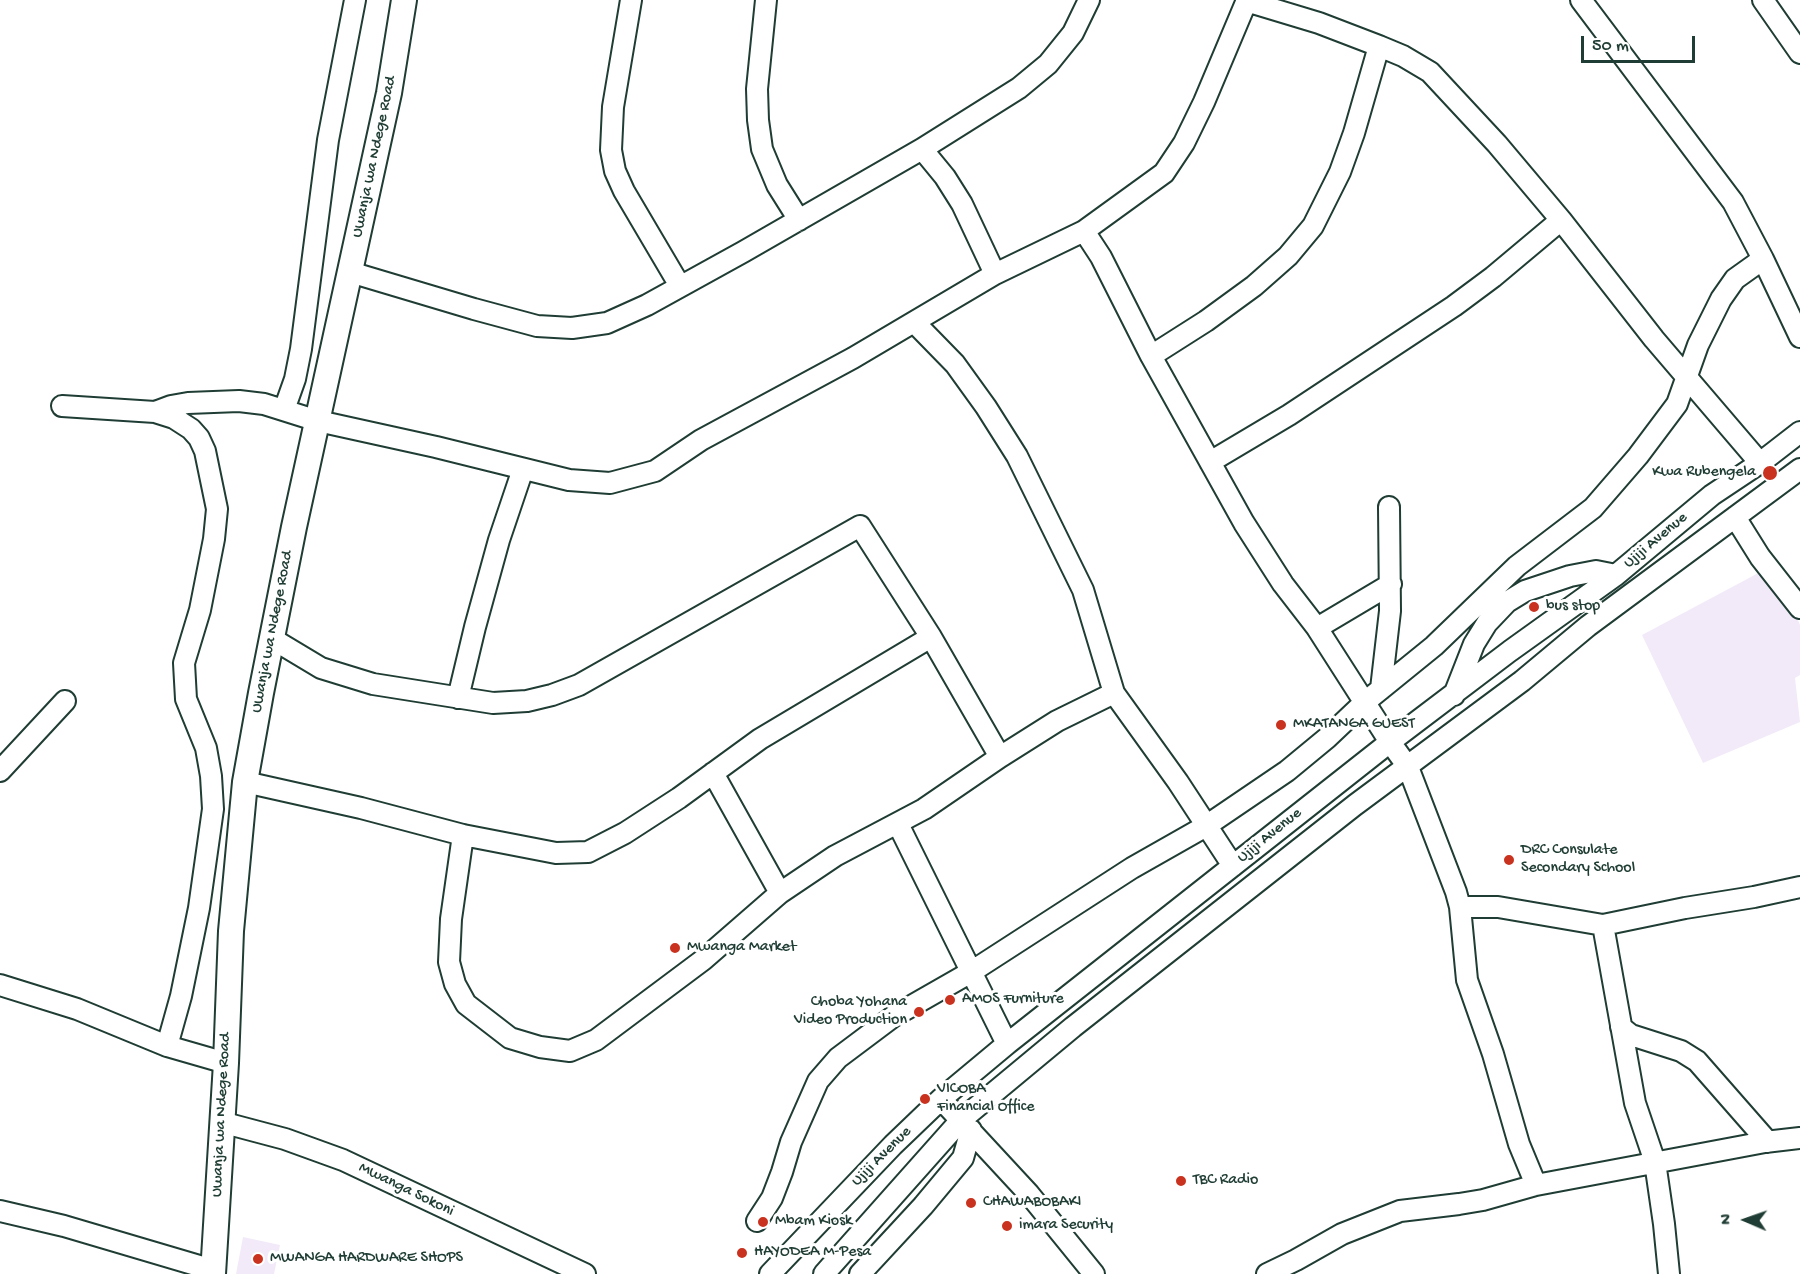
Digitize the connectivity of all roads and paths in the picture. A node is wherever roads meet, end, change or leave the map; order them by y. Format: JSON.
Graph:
{"nodes":[{"id":1,"x":355,"y":0,"type":"edge"},
{"id":2,"x":404,"y":0,"type":"edge"},
{"id":3,"x":631,"y":0,"type":"edge"},
{"id":4,"x":766,"y":0,"type":"edge"},
{"id":5,"x":1089,"y":0,"type":"edge"},
{"id":6,"x":1247,"y":0,"type":"edge"},
{"id":7,"x":1581,"y":0,"type":"edge"},
{"id":8,"x":1762,"y":0,"type":"edge"},
{"id":9,"x":1379,"y":46,"type":"junction"},
{"id":10,"x":1800,"y":53,"type":"edge"},
{"id":11,"x":922,"y":148,"type":"junction"},
{"id":12,"x":799,"y":220,"type":"junction"},
{"id":13,"x":1561,"y":220,"type":"junction"},
{"id":14,"x":1084,"y":231,"type":"junction"},
{"id":15,"x":1763,"y":259,"type":"junction"},
{"id":16,"x":350,"y":272,"type":"junction"},
{"id":17,"x":995,"y":274,"type":"junction"},
{"id":18,"x":680,"y":286,"type":"junction"},
{"id":19,"x":915,"y":323,"type":"junction"},
{"id":20,"x":1800,"y":338,"type":"edge"},
{"id":21,"x":1151,"y":356,"type":"junction"},
{"id":22,"x":1688,"y":378,"type":"junction"},
{"id":23,"x":62,"y":406,"type":"dead end"},
{"id":24,"x":284,"y":410,"type":"junction"},
{"id":25,"x":155,"y":412,"type":"junction"},
{"id":26,"x":318,"y":421,"type":"junction"},
{"id":27,"x":1800,"y":432,"type":"edge"},
{"id":28,"x":1210,"y":462,"type":"junction"},
{"id":29,"x":1760,"y":463,"type":"junction"},
{"id":30,"x":523,"y":469,"type":"junction"},
{"id":31,"x":1800,"y":469,"type":"edge"},
{"id":32,"x":1389,"y":507,"type":"dead end"},
{"id":33,"x":1735,"y":517,"type":"junction"},
{"id":34,"x":1616,"y":574,"type":"junction"},
{"id":35,"x":1391,"y":584,"type":"junction"},
{"id":36,"x":1800,"y":608,"type":"edge"},
{"id":37,"x":1317,"y":628,"type":"junction"},
{"id":38,"x":931,"y":637,"type":"junction"},
{"id":39,"x":271,"y":638,"type":"junction"},
{"id":40,"x":1382,"y":689,"type":"junction"},
{"id":41,"x":1114,"y":693,"type":"junction"},
{"id":42,"x":1454,"y":695,"type":"junction"},
{"id":43,"x":458,"y":698,"type":"junction"},
{"id":44,"x":65,"y":700,"type":"dead end"},
{"id":45,"x":1365,"y":702,"type":"junction"},
{"id":46,"x":1390,"y":742,"type":"junction"},
{"id":47,"x":1000,"y":757,"type":"junction"},
{"id":48,"x":1408,"y":766,"type":"junction"},
{"id":49,"x":0,"y":771,"type":"edge"},
{"id":50,"x":713,"y":773,"type":"junction"},
{"id":51,"x":245,"y":782,"type":"junction"},
{"id":52,"x":898,"y":824,"type":"junction"},
{"id":53,"x":1206,"y":826,"type":"junction"},
{"id":54,"x":463,"y":835,"type":"junction"},
{"id":55,"x":1233,"y":866,"type":"junction"},
{"id":56,"x":1800,"y":887,"type":"edge"},
{"id":57,"x":780,"y":894,"type":"junction"},
{"id":58,"x":1460,"y":907,"type":"junction"},
{"id":59,"x":1603,"y":925,"type":"junction"},
{"id":60,"x":971,"y":972,"type":"junction"},
{"id":61,"x":0,"y":985,"type":"edge"},
{"id":62,"x":1621,"y":1027,"type":"junction"},
{"id":63,"x":1006,"y":1044,"type":"junction"},
{"id":64,"x":167,"y":1046,"type":"junction"},
{"id":65,"x":226,"y":1064,"type":"junction"},
{"id":66,"x":941,"y":1099,"type":"junction"},
{"id":67,"x":221,"y":1122,"type":"junction"},
{"id":68,"x":966,"y":1125,"type":"junction"},
{"id":69,"x":1800,"y":1138,"type":"edge"},
{"id":70,"x":1768,"y":1142,"type":"junction"},
{"id":71,"x":1655,"y":1162,"type":"junction"},
{"id":72,"x":1536,"y":1185,"type":"junction"},
{"id":73,"x":0,"y":1211,"type":"edge"},
{"id":74,"x":757,"y":1221,"type":"dead end"},
{"id":75,"x":213,"y":1272,"type":"edge"},
{"id":76,"x":585,"y":1274,"type":"edge"},
{"id":77,"x":770,"y":1274,"type":"edge"},
{"id":78,"x":824,"y":1274,"type":"edge"},
{"id":79,"x":861,"y":1274,"type":"edge"},
{"id":80,"x":1094,"y":1274,"type":"edge"},
{"id":81,"x":1268,"y":1274,"type":"edge"},
{"id":82,"x":1669,"y":1274,"type":"edge"}],
"edges":[{"from":1,"to":24,"type":"street"},
{"from":2,"to":16,"type":"main road","name":"Uwanja wa Ndege Road"},
{"from":3,"to":18,"type":"street"},
{"from":4,"to":12,"type":"street"},
{"from":5,"to":11,"type":"street"},
{"from":6,"to":9,"type":"street"},
{"from":6,"to":14,"type":"street"},
{"from":7,"to":15,"type":"street"},
{"from":8,"to":10,"type":"street"},
{"from":9,"to":13,"type":"street"},
{"from":9,"to":21,"type":"street"},
{"from":11,"to":12,"type":"street"},
{"from":11,"to":17,"type":"street"},
{"from":12,"to":18,"type":"street"},
{"from":13,"to":22,"type":"street"},
{"from":13,"to":28,"type":"street"},
{"from":14,"to":17,"type":"street"},
{"from":14,"to":21,"type":"street"},
{"from":15,"to":20,"type":"street"},
{"from":15,"to":22,"type":"street"},
{"from":16,"to":18,"type":"street"},
{"from":16,"to":26,"type":"main road","name":"Uwanja wa Ndege Road"},
{"from":17,"to":19,"type":"street"},
{"from":19,"to":30,"type":"street"},
{"from":19,"to":41,"type":"street"},
{"from":21,"to":28,"type":"street"},
{"from":22,"to":29,"type":"street"},
{"from":22,"to":40,"type":"street"},
{"from":23,"to":25,"type":"street"},
{"from":24,"to":25,"type":"street"},
{"from":24,"to":26,"type":"street"},
{"from":25,"to":64,"type":"street"},
{"from":26,"to":30,"type":"street"},
{"from":26,"to":39,"type":"main road","name":"Uwanja wa Ndege Road"},
{"from":27,"to":29,"type":"street","name":"Ujiji Avenue"},
{"from":28,"to":37,"type":"street"},
{"from":29,"to":34,"type":"street","name":"Ujiji Avenue"},
{"from":30,"to":43,"type":"street"},
{"from":31,"to":33,"type":"street"},
{"from":32,"to":35,"type":"street"},
{"from":33,"to":36,"type":"street"},
{"from":33,"to":48,"type":"street"},
{"from":34,"to":42,"type":"street","name":"Ujiji Avenue"},
{"from":34,"to":42,"type":"street"},
{"from":35,"to":37,"type":"street"},
{"from":35,"to":40,"type":"street"},
{"from":37,"to":45,"type":"street"},
{"from":38,"to":43,"type":"street"},
{"from":38,"to":47,"type":"street"},
{"from":38,"to":50,"type":"street"},
{"from":39,"to":43,"type":"street"},
{"from":39,"to":51,"type":"main road","name":"Uwanja wa Ndege Road"},
{"from":40,"to":45,"type":"street"},
{"from":41,"to":47,"type":"street"},
{"from":41,"to":53,"type":"street"},
{"from":42,"to":46,"type":"street","name":"Ujiji Avenue"},
{"from":44,"to":49,"type":"street"},
{"from":45,"to":46,"type":"street"},
{"from":45,"to":53,"type":"street"},
{"from":46,"to":48,"type":"street"},
{"from":46,"to":55,"type":"street","name":"Ujiji Avenue"},
{"from":47,"to":52,"type":"street"},
{"from":48,"to":58,"type":"street"},
{"from":48,"to":68,"type":"street"},
{"from":50,"to":54,"type":"street"},
{"from":50,"to":57,"type":"street"},
{"from":51,"to":54,"type":"street"},
{"from":51,"to":65,"type":"main road","name":"Uwanja wa Ndege Road"},
{"from":52,"to":57,"type":"street"},
{"from":52,"to":60,"type":"street"},
{"from":53,"to":55,"type":"street"},
{"from":53,"to":60,"type":"street"},
{"from":54,"to":57,"type":"street"},
{"from":55,"to":63,"type":"street","name":"Ujiji Avenue"},
{"from":56,"to":59,"type":"street"},
{"from":58,"to":59,"type":"street"},
{"from":58,"to":72,"type":"street"},
{"from":59,"to":62,"type":"street"},
{"from":60,"to":63,"type":"street"},
{"from":60,"to":74,"type":"street"},
{"from":61,"to":64,"type":"street"},
{"from":62,"to":70,"type":"street"},
{"from":62,"to":71,"type":"street"},
{"from":63,"to":66,"type":"street","name":"Ujiji Avenue"},
{"from":64,"to":65,"type":"street"},
{"from":65,"to":67,"type":"main road","name":"Uwanja wa Ndege Road"},
{"from":66,"to":68,"type":"street"},
{"from":66,"to":77,"type":"street","name":"Ujiji Avenue"},
{"from":67,"to":75,"type":"main road","name":"Uwanja wa Ndege Road"},
{"from":67,"to":76,"type":"street","name":"Mwanga Sokoni"},
{"from":68,"to":78,"type":"street"},
{"from":68,"to":79,"type":"street"},
{"from":68,"to":80,"type":"street"},
{"from":69,"to":70,"type":"street"},
{"from":70,"to":71,"type":"street"},
{"from":71,"to":72,"type":"street"},
{"from":71,"to":82,"type":"street"},
{"from":72,"to":81,"type":"street"},
{"from":73,"to":75,"type":"street"}]}
